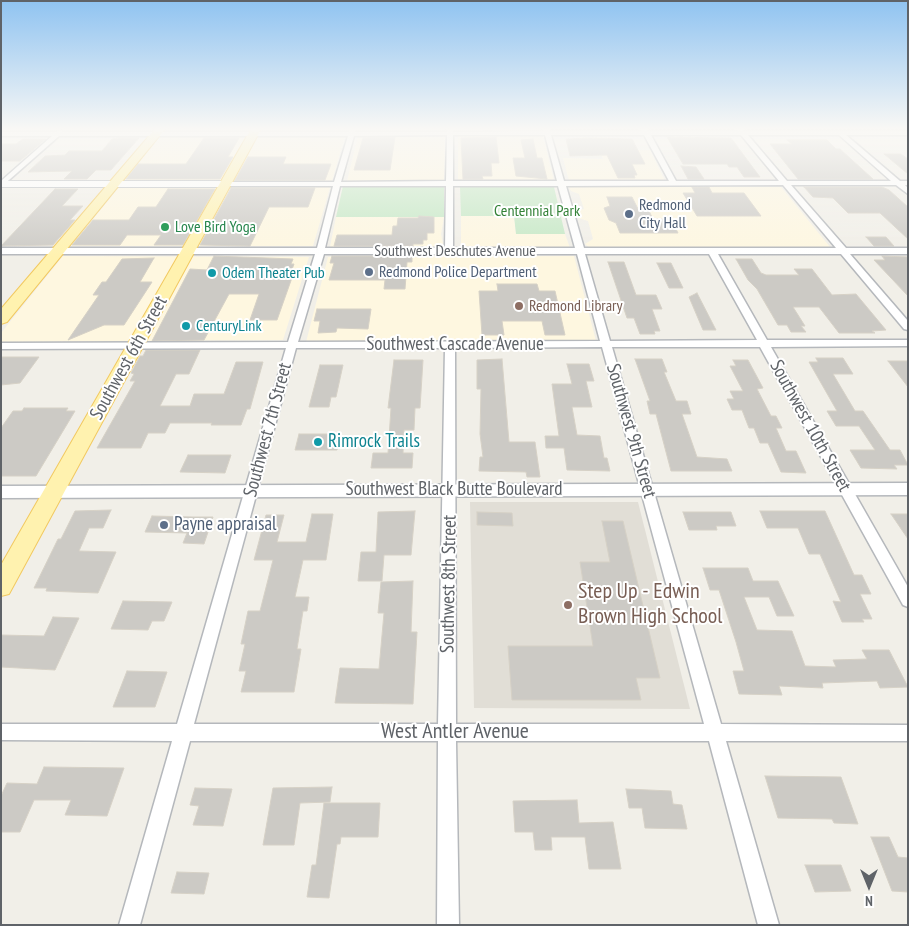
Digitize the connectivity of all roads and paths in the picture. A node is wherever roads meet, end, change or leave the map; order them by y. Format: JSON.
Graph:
{"nodes":[{"id":1,"x":15,"y":172,"type":"edge"},
{"id":2,"x":124,"y":172,"type":"edge"},
{"id":3,"x":231,"y":172,"type":"edge"},
{"id":4,"x":341,"y":172,"type":"edge"},
{"id":5,"x":451,"y":172,"type":"edge"},
{"id":6,"x":559,"y":172,"type":"edge"},
{"id":7,"x":668,"y":172,"type":"edge"},
{"id":8,"x":776,"y":172,"type":"edge"},
{"id":9,"x":885,"y":172,"type":"edge"},
{"id":10,"x":785,"y":183,"type":"junction"},
{"id":11,"x":897,"y":183,"type":"junction"},
{"id":12,"x":908,"y":183,"type":"edge"},
{"id":13,"x":2,"y":184,"type":"edge"},
{"id":14,"x":114,"y":184,"type":"junction"},
{"id":15,"x":224,"y":184,"type":"junction"},
{"id":16,"x":337,"y":184,"type":"junction"},
{"id":17,"x":451,"y":184,"type":"junction"},
{"id":18,"x":562,"y":184,"type":"junction"},
{"id":19,"x":674,"y":184,"type":"junction"},
{"id":20,"x":908,"y":192,"type":"edge"},
{"id":21,"x":1,"y":251,"type":"edge"},
{"id":22,"x":58,"y":251,"type":"junction"},
{"id":23,"x":190,"y":251,"type":"junction"},
{"id":24,"x":321,"y":251,"type":"junction"},
{"id":25,"x":449,"y":251,"type":"junction"},
{"id":26,"x":580,"y":251,"type":"junction"},
{"id":27,"x":712,"y":251,"type":"junction"},
{"id":28,"x":843,"y":251,"type":"junction"},
{"id":29,"x":908,"y":251,"type":"edge"},
{"id":30,"x":1,"y":319,"type":"edge"},
{"id":31,"x":908,"y":328,"type":"edge"},
{"id":32,"x":908,"y":343,"type":"edge"},
{"id":33,"x":606,"y":344,"type":"junction"},
{"id":34,"x":765,"y":344,"type":"junction"},
{"id":35,"x":292,"y":345,"type":"junction"},
{"id":36,"x":450,"y":345,"type":"junction"},
{"id":37,"x":1,"y":346,"type":"edge"},
{"id":38,"x":135,"y":346,"type":"junction"},
{"id":39,"x":908,"y":488,"type":"edge"},
{"id":40,"x":845,"y":489,"type":"junction"},
{"id":41,"x":252,"y":490,"type":"junction"},
{"id":42,"x":450,"y":490,"type":"junction"},
{"id":43,"x":647,"y":490,"type":"junction"},
{"id":44,"x":1,"y":492,"type":"edge"},
{"id":45,"x":54,"y":492,"type":"junction"},
{"id":46,"x":1,"y":587,"type":"edge"},
{"id":47,"x":908,"y":601,"type":"edge"},
{"id":48,"x":1,"y":732,"type":"edge"},
{"id":49,"x":182,"y":732,"type":"junction"},
{"id":50,"x":447,"y":732,"type":"junction"},
{"id":51,"x":908,"y":733,"type":"edge"},
{"id":52,"x":716,"y":734,"type":"junction"},
{"id":53,"x":129,"y":925,"type":"edge"},
{"id":54,"x":448,"y":925,"type":"edge"},
{"id":55,"x":769,"y":925,"type":"edge"}],
"edges":[{"from":1,"to":13,"type":"street"},
{"from":2,"to":14,"type":"main road"},
{"from":3,"to":15,"type":"main road","name":"Southwest 6th Street"},
{"from":4,"to":16,"type":"street","name":"Southwest 7th Street"},
{"from":5,"to":17,"type":"street"},
{"from":6,"to":18,"type":"street","name":"Southwest 9th Street"},
{"from":7,"to":19,"type":"street"},
{"from":8,"to":10,"type":"street"},
{"from":9,"to":11,"type":"street"},
{"from":10,"to":11,"type":"street"},
{"from":10,"to":19,"type":"street"},
{"from":10,"to":28,"type":"street"},
{"from":11,"to":12,"type":"street"},
{"from":11,"to":20,"type":"street"},
{"from":13,"to":14,"type":"main road"},
{"from":14,"to":15,"type":"main road"},
{"from":14,"to":22,"type":"main road"},
{"from":15,"to":16,"type":"street"},
{"from":15,"to":23,"type":"main road","name":"Southwest 6th Street"},
{"from":16,"to":17,"type":"street"},
{"from":16,"to":24,"type":"street","name":"Southwest 7th Street"},
{"from":17,"to":18,"type":"street"},
{"from":17,"to":25,"type":"street"},
{"from":18,"to":19,"type":"street"},
{"from":18,"to":26,"type":"street","name":"Southwest 9th Street"},
{"from":21,"to":22,"type":"street","name":"Southwest Deschutes Avenue"},
{"from":22,"to":23,"type":"street","name":"Southwest Deschutes Avenue"},
{"from":22,"to":30,"type":"main road"},
{"from":23,"to":24,"type":"street","name":"Southwest Deschutes Avenue"},
{"from":23,"to":38,"type":"main road","name":"Southwest 6th Street"},
{"from":24,"to":25,"type":"street","name":"Southwest Deschutes Avenue"},
{"from":24,"to":35,"type":"street","name":"Southwest 7th Street"},
{"from":25,"to":26,"type":"street","name":"Southwest Deschutes Avenue"},
{"from":26,"to":27,"type":"street","name":"Southwest Deschutes Avenue"},
{"from":26,"to":33,"type":"street","name":"Southwest 9th Street"},
{"from":27,"to":28,"type":"street","name":"Southwest Deschutes Avenue"},
{"from":27,"to":34,"type":"street","name":"Southwest 10th Street"},
{"from":28,"to":29,"type":"street","name":"Southwest Deschutes Avenue"},
{"from":28,"to":31,"type":"street"},
{"from":32,"to":34,"type":"street","name":"Southwest Cascade Avenue"},
{"from":33,"to":34,"type":"street","name":"Southwest Cascade Avenue"},
{"from":33,"to":36,"type":"street","name":"Southwest Cascade Avenue"},
{"from":33,"to":43,"type":"street","name":"Southwest 9th Street"},
{"from":34,"to":40,"type":"street","name":"Southwest 10th Street"},
{"from":35,"to":36,"type":"street","name":"Southwest Cascade Avenue"},
{"from":35,"to":38,"type":"street","name":"Southwest Cascade Avenue"},
{"from":35,"to":41,"type":"street","name":"Southwest 7th Street"},
{"from":36,"to":42,"type":"street","name":"Southwest 8th Street"},
{"from":37,"to":38,"type":"street","name":"Southwest Cascade Avenue"},
{"from":38,"to":45,"type":"main road","name":"Southwest 6th Street"},
{"from":39,"to":40,"type":"street","name":"Southwest Black Butte Boulevard"},
{"from":40,"to":43,"type":"street","name":"Southwest Black Butte Boulevard"},
{"from":40,"to":47,"type":"street","name":"Southwest 10th Street"},
{"from":41,"to":42,"type":"street","name":"Southwest Black Butte Boulevard"},
{"from":41,"to":45,"type":"street","name":"Southwest Black Butte Boulevard"},
{"from":41,"to":49,"type":"street","name":"Southwest 7th Street"},
{"from":42,"to":43,"type":"street","name":"Southwest Black Butte Boulevard"},
{"from":42,"to":50,"type":"street","name":"Southwest 8th Street"},
{"from":43,"to":52,"type":"street","name":"Southwest 9th Street"},
{"from":44,"to":45,"type":"street","name":"Southwest Black Butte Boulevard"},
{"from":45,"to":46,"type":"main road","name":"Southwest 6th Street"},
{"from":48,"to":49,"type":"street","name":"West Antler Avenue"},
{"from":49,"to":50,"type":"street","name":"West Antler Avenue"},
{"from":49,"to":53,"type":"street","name":"Southwest 7th Street"},
{"from":50,"to":52,"type":"street","name":"West Antler Avenue"},
{"from":50,"to":54,"type":"street","name":"Southwest 8th Street"},
{"from":51,"to":52,"type":"street","name":"West Antler Avenue"},
{"from":52,"to":55,"type":"street","name":"Southwest 9th Street"}]}
